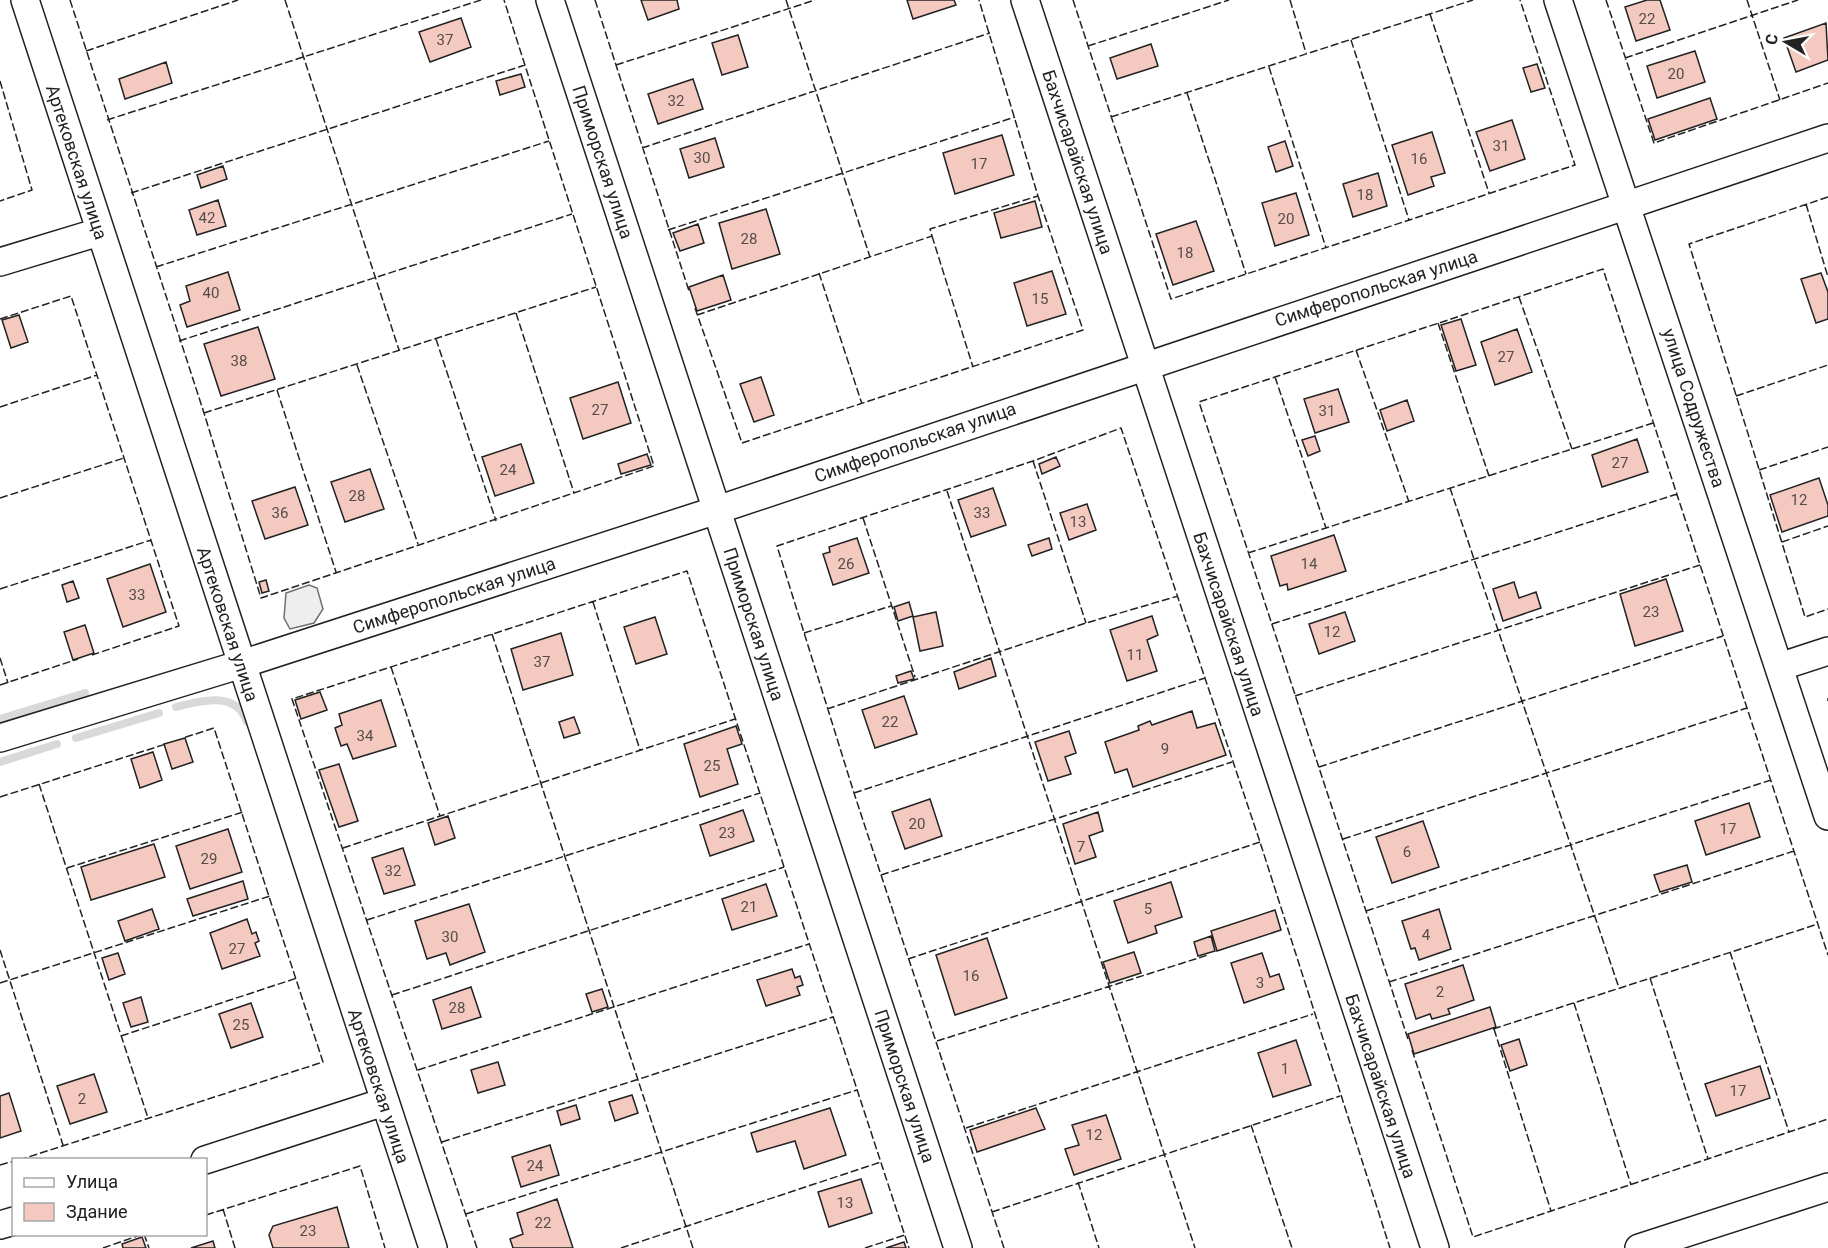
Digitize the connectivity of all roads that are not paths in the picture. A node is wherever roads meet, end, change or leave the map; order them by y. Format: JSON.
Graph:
{"nodes":[{"id":1,"x":25,"y":0,"type":"edge"},
{"id":2,"x":550,"y":0,"type":"edge"},
{"id":3,"x":1025,"y":0,"type":"edge"},
{"id":4,"x":1558,"y":0,"type":"edge"},
{"id":5,"x":1828,"y":138,"type":"edge"},
{"id":6,"x":1627,"y":206,"type":"junction"},
{"id":7,"x":99,"y":232,"type":"junction"},
{"id":8,"x":0,"y":262,"type":"edge"},
{"id":9,"x":1143,"y":365,"type":"junction"},
{"id":10,"x":717,"y":510,"type":"junction"},
{"id":11,"x":1828,"y":651,"type":"edge"},
{"id":12,"x":242,"y":664,"type":"junction"},
{"id":13,"x":1779,"y":668,"type":"junction"},
{"id":14,"x":0,"y":738,"type":"edge"},
{"id":15,"x":1828,"y":816,"type":"edge"},
{"id":16,"x":384,"y":1102,"type":"junction"},
{"id":17,"x":207,"y":1159,"type":"edge"},
{"id":18,"x":1828,"y":1187,"type":"edge"},
{"id":19,"x":433,"y":1248,"type":"edge"},
{"id":20,"x":958,"y":1248,"type":"edge"},
{"id":21,"x":1435,"y":1248,"type":"edge"},
{"id":22,"x":1639,"y":1248,"type":"edge"}],
"edges":[{"from":1,"to":7,"type":"street","name":"Артековская улица"},
{"from":2,"to":10,"type":"street","name":"Приморская улица"},
{"from":3,"to":9,"type":"street","name":"Бахчисарайская улица"},
{"from":4,"to":6,"type":"street","name":"улица Содружества"},
{"from":5,"to":6,"type":"street","name":"Симферопольская улица"},
{"from":6,"to":9,"type":"street","name":"Симферопольская улица"},
{"from":6,"to":13,"type":"street","name":"улица Содружества"},
{"from":7,"to":8,"type":"street"},
{"from":7,"to":12,"type":"street","name":"Артековская улица"},
{"from":9,"to":10,"type":"street","name":"Симферопольская улица"},
{"from":9,"to":21,"type":"street","name":"Бахчисарайская улица"},
{"from":10,"to":12,"type":"street","name":"Симферопольская улица"},
{"from":10,"to":20,"type":"street","name":"Приморская улица"},
{"from":11,"to":13,"type":"street"},
{"from":12,"to":14,"type":"street","name":"Симферопольская улица"},
{"from":12,"to":16,"type":"street","name":"Артековская улица"},
{"from":13,"to":15,"type":"street","name":"улица Содружества"},
{"from":16,"to":17,"type":"street"},
{"from":16,"to":19,"type":"street","name":"Артековская улица"},
{"from":18,"to":22,"type":"street"}]}
